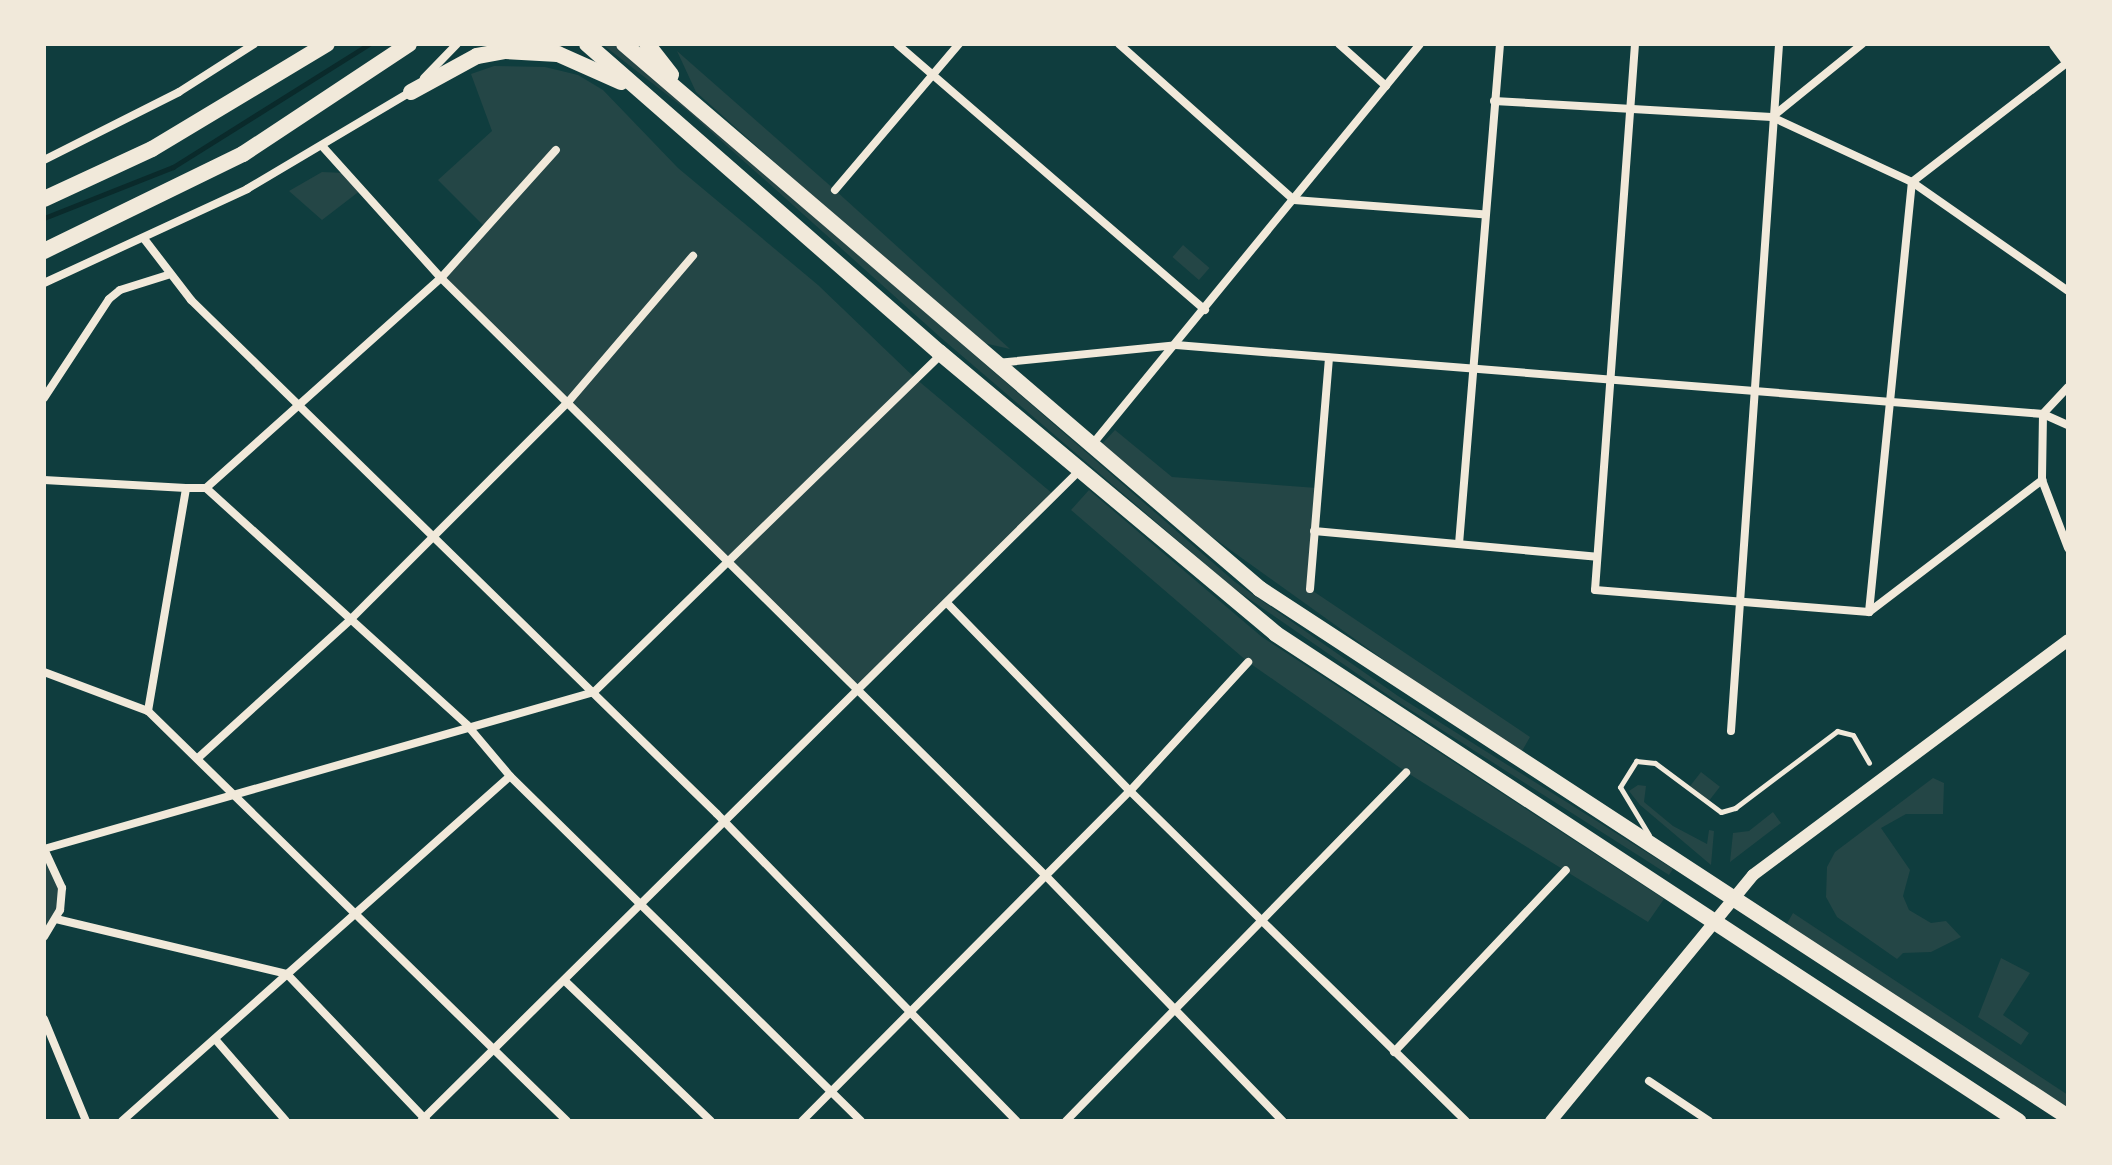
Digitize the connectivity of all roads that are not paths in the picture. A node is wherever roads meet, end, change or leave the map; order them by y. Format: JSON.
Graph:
{"nodes":[{"id":1,"x":254,"y":44,"type":"edge"},
{"id":2,"x":327,"y":44,"type":"edge"},
{"id":3,"x":409,"y":44,"type":"edge"},
{"id":4,"x":457,"y":44,"type":"edge"},
{"id":5,"x":587,"y":44,"type":"edge"},
{"id":6,"x":624,"y":44,"type":"edge"},
{"id":7,"x":647,"y":44,"type":"edge"},
{"id":8,"x":897,"y":44,"type":"edge"},
{"id":9,"x":959,"y":44,"type":"edge"},
{"id":10,"x":1119,"y":44,"type":"edge"},
{"id":11,"x":1339,"y":44,"type":"edge"},
{"id":12,"x":1420,"y":44,"type":"edge"},
{"id":13,"x":1500,"y":44,"type":"edge"},
{"id":14,"x":1635,"y":44,"type":"edge"},
{"id":15,"x":1779,"y":44,"type":"edge"},
{"id":16,"x":1862,"y":44,"type":"edge"},
{"id":17,"x":2056,"y":44,"type":"edge"},
{"id":18,"x":2068,"y":61,"type":"edge"},
{"id":19,"x":932,"y":76,"type":"junction"},
{"id":20,"x":1386,"y":86,"type":"junction"},
{"id":21,"x":411,"y":92,"type":"junction"},
{"id":22,"x":654,"y":101,"type":"junction"},
{"id":23,"x":691,"y":101,"type":"junction"},
{"id":24,"x":1494,"y":101,"type":"junction"},
{"id":25,"x":1630,"y":112,"type":"junction"},
{"id":26,"x":1772,"y":117,"type":"junction"},
{"id":27,"x":323,"y":147,"type":"junction"},
{"id":28,"x":556,"y":150,"type":"dead end"},
{"id":29,"x":46,"y":156,"type":"edge"},
{"id":30,"x":1912,"y":182,"type":"junction"},
{"id":31,"x":835,"y":190,"type":"dead end"},
{"id":32,"x":44,"y":199,"type":"edge"},
{"id":33,"x":1294,"y":200,"type":"junction"},
{"id":34,"x":1482,"y":214,"type":"junction"},
{"id":35,"x":145,"y":240,"type":"junction"},
{"id":36,"x":44,"y":251,"type":"edge"},
{"id":37,"x":693,"y":256,"type":"dead end"},
{"id":38,"x":168,"y":275,"type":"junction"},
{"id":39,"x":441,"y":278,"type":"junction"},
{"id":40,"x":44,"y":283,"type":"edge"},
{"id":41,"x":2068,"y":291,"type":"edge"},
{"id":42,"x":1205,"y":310,"type":"junction"},
{"id":43,"x":1176,"y":345,"type":"junction"},
{"id":44,"x":941,"y":354,"type":"junction"},
{"id":45,"x":1329,"y":358,"type":"junction"},
{"id":46,"x":993,"y":363,"type":"junction"},
{"id":47,"x":1475,"y":369,"type":"junction"},
{"id":48,"x":1613,"y":380,"type":"junction"},
{"id":49,"x":2068,"y":387,"type":"edge"},
{"id":50,"x":1755,"y":391,"type":"junction"},
{"id":51,"x":44,"y":398,"type":"edge"},
{"id":52,"x":569,"y":401,"type":"junction"},
{"id":53,"x":1889,"y":402,"type":"junction"},
{"id":54,"x":299,"y":403,"type":"junction"},
{"id":55,"x":2043,"y":414,"type":"junction"},
{"id":56,"x":2068,"y":425,"type":"edge"},
{"id":57,"x":1091,"y":447,"type":"junction"},
{"id":58,"x":1080,"y":470,"type":"junction"},
{"id":59,"x":44,"y":480,"type":"edge"},
{"id":60,"x":2042,"y":480,"type":"junction"},
{"id":61,"x":186,"y":488,"type":"junction"},
{"id":62,"x":206,"y":488,"type":"junction"},
{"id":63,"x":1314,"y":531,"type":"junction"},
{"id":64,"x":434,"y":535,"type":"junction"},
{"id":65,"x":1459,"y":544,"type":"junction"},
{"id":66,"x":2068,"y":548,"type":"edge"},
{"id":67,"x":1597,"y":557,"type":"junction"},
{"id":68,"x":729,"y":560,"type":"junction"},
{"id":69,"x":1310,"y":589,"type":"dead end"},
{"id":70,"x":1738,"y":600,"type":"junction"},
{"id":71,"x":948,"y":604,"type":"junction"},
{"id":72,"x":1869,"y":612,"type":"junction"},
{"id":73,"x":349,"y":621,"type":"junction"},
{"id":74,"x":2068,"y":640,"type":"edge"},
{"id":75,"x":1248,"y":662,"type":"dead end"},
{"id":76,"x":44,"y":672,"type":"edge"},
{"id":77,"x":860,"y":691,"type":"junction"},
{"id":78,"x":594,"y":692,"type":"junction"},
{"id":79,"x":148,"y":711,"type":"junction"},
{"id":80,"x":467,"y":725,"type":"junction"},
{"id":81,"x":1731,"y":731,"type":"dead end"},
{"id":82,"x":198,"y":758,"type":"junction"},
{"id":83,"x":1869,"y":763,"type":"dead end"},
{"id":84,"x":1406,"y":772,"type":"dead end"},
{"id":85,"x":510,"y":776,"type":"junction"},
{"id":86,"x":1130,"y":791,"type":"junction"},
{"id":87,"x":232,"y":794,"type":"junction"},
{"id":88,"x":727,"y":823,"type":"junction"},
{"id":89,"x":1656,"y":848,"type":"junction"},
{"id":90,"x":44,"y":849,"type":"edge"},
{"id":91,"x":1566,"y":870,"type":"dead end"},
{"id":92,"x":1046,"y":876,"type":"junction"},
{"id":93,"x":1730,"y":897,"type":"junction"},
{"id":94,"x":642,"y":905,"type":"junction"},
{"id":95,"x":355,"y":912,"type":"junction"},
{"id":96,"x":56,"y":919,"type":"junction"},
{"id":97,"x":1264,"y":921,"type":"junction"},
{"id":98,"x":1712,"y":921,"type":"junction"},
{"id":99,"x":44,"y":937,"type":"edge"},
{"id":100,"x":287,"y":974,"type":"junction"},
{"id":101,"x":565,"y":981,"type":"junction"},
{"id":102,"x":1175,"y":1012,"type":"junction"},
{"id":103,"x":908,"y":1013,"type":"junction"},
{"id":104,"x":44,"y":1019,"type":"edge"},
{"id":105,"x":215,"y":1039,"type":"junction"},
{"id":106,"x":496,"y":1050,"type":"junction"},
{"id":107,"x":1394,"y":1052,"type":"junction"},
{"id":108,"x":1649,"y":1081,"type":"dead end"},
{"id":109,"x":830,"y":1091,"type":"junction"},
{"id":110,"x":2068,"y":1117,"type":"edge"},
{"id":111,"x":424,"y":1120,"type":"edge"},
{"id":112,"x":86,"y":1121,"type":"edge"},
{"id":113,"x":122,"y":1121,"type":"edge"},
{"id":114,"x":286,"y":1121,"type":"edge"},
{"id":115,"x":567,"y":1121,"type":"edge"},
{"id":116,"x":711,"y":1121,"type":"edge"},
{"id":117,"x":802,"y":1121,"type":"edge"},
{"id":118,"x":861,"y":1121,"type":"edge"},
{"id":119,"x":1017,"y":1121,"type":"edge"},
{"id":120,"x":1066,"y":1121,"type":"edge"},
{"id":121,"x":1283,"y":1121,"type":"edge"},
{"id":122,"x":1466,"y":1121,"type":"edge"},
{"id":123,"x":1551,"y":1121,"type":"edge"},
{"id":124,"x":1709,"y":1121,"type":"edge"},
{"id":125,"x":2018,"y":1121,"type":"edge"}],
"edges":[{"from":1,"to":29,"type":"street"},
{"from":2,"to":32,"type":"main road"},
{"from":3,"to":36,"type":"main road"},
{"from":4,"to":21,"type":"street"},
{"from":5,"to":22,"type":"main road"},
{"from":6,"to":23,"type":"main road"},
{"from":7,"to":23,"type":"main road"},
{"from":8,"to":19,"type":"street"},
{"from":9,"to":19,"type":"street"},
{"from":10,"to":33,"type":"street"},
{"from":11,"to":20,"type":"street"},
{"from":12,"to":20,"type":"street"},
{"from":13,"to":24,"type":"street"},
{"from":14,"to":25,"type":"street"},
{"from":15,"to":26,"type":"street"},
{"from":16,"to":26,"type":"street"},
{"from":17,"to":18,"type":"main road"},
{"from":18,"to":30,"type":"street"},
{"from":19,"to":31,"type":"street"},
{"from":19,"to":42,"type":"street"},
{"from":20,"to":33,"type":"street"},
{"from":21,"to":22,"type":"main road"},
{"from":21,"to":27,"type":"street"},
{"from":22,"to":44,"type":"main road"},
{"from":23,"to":46,"type":"main road"},
{"from":24,"to":25,"type":"street"},
{"from":24,"to":34,"type":"street"},
{"from":25,"to":26,"type":"street"},
{"from":25,"to":48,"type":"street"},
{"from":26,"to":30,"type":"street"},
{"from":26,"to":50,"type":"street"},
{"from":27,"to":35,"type":"street"},
{"from":27,"to":39,"type":"street"},
{"from":28,"to":39,"type":"street"},
{"from":30,"to":41,"type":"street"},
{"from":30,"to":53,"type":"street"},
{"from":33,"to":34,"type":"street"},
{"from":33,"to":42,"type":"street"},
{"from":34,"to":47,"type":"street"},
{"from":35,"to":38,"type":"street"},
{"from":35,"to":40,"type":"street"},
{"from":37,"to":52,"type":"street"},
{"from":38,"to":51,"type":"street"},
{"from":38,"to":54,"type":"street"},
{"from":39,"to":52,"type":"street"},
{"from":39,"to":54,"type":"street"},
{"from":42,"to":43,"type":"street"},
{"from":43,"to":45,"type":"street"},
{"from":43,"to":46,"type":"street"},
{"from":43,"to":57,"type":"street"},
{"from":44,"to":58,"type":"main road"},
{"from":44,"to":68,"type":"street"},
{"from":45,"to":47,"type":"street"},
{"from":45,"to":63,"type":"street"},
{"from":46,"to":57,"type":"main road"},
{"from":47,"to":48,"type":"street"},
{"from":47,"to":65,"type":"street"},
{"from":48,"to":50,"type":"street"},
{"from":48,"to":67,"type":"street"},
{"from":49,"to":55,"type":"street"},
{"from":50,"to":53,"type":"street"},
{"from":50,"to":70,"type":"street"},
{"from":52,"to":64,"type":"street"},
{"from":52,"to":68,"type":"street"},
{"from":53,"to":55,"type":"street"},
{"from":53,"to":72,"type":"street"},
{"from":54,"to":62,"type":"street"},
{"from":54,"to":64,"type":"street"},
{"from":55,"to":56,"type":"street"},
{"from":55,"to":60,"type":"street"},
{"from":57,"to":89,"type":"main road"},
{"from":58,"to":71,"type":"street"},
{"from":58,"to":98,"type":"main road"},
{"from":59,"to":61,"type":"street"},
{"from":60,"to":66,"type":"street"},
{"from":60,"to":72,"type":"street"},
{"from":61,"to":62,"type":"street"},
{"from":61,"to":79,"type":"street"},
{"from":62,"to":73,"type":"street"},
{"from":63,"to":65,"type":"street"},
{"from":63,"to":69,"type":"street"},
{"from":64,"to":73,"type":"street"},
{"from":64,"to":78,"type":"street"},
{"from":65,"to":67,"type":"street"},
{"from":67,"to":70,"type":"street"},
{"from":68,"to":77,"type":"street"},
{"from":68,"to":78,"type":"street"},
{"from":70,"to":72,"type":"street"},
{"from":70,"to":81,"type":"street"},
{"from":71,"to":77,"type":"street"},
{"from":71,"to":86,"type":"street"},
{"from":73,"to":80,"type":"street"},
{"from":73,"to":82,"type":"street"},
{"from":74,"to":93,"type":"street"},
{"from":75,"to":86,"type":"street"},
{"from":76,"to":79,"type":"street"},
{"from":77,"to":88,"type":"street"},
{"from":77,"to":92,"type":"street"},
{"from":78,"to":80,"type":"street"},
{"from":78,"to":88,"type":"street"},
{"from":79,"to":82,"type":"street"},
{"from":80,"to":85,"type":"street"},
{"from":80,"to":87,"type":"street"},
{"from":82,"to":87,"type":"street"},
{"from":83,"to":89,"type":"lane"},
{"from":84,"to":97,"type":"street"},
{"from":85,"to":94,"type":"street"},
{"from":85,"to":95,"type":"street"},
{"from":86,"to":92,"type":"street"},
{"from":86,"to":97,"type":"street"},
{"from":87,"to":90,"type":"street"},
{"from":87,"to":95,"type":"street"},
{"from":88,"to":94,"type":"street"},
{"from":88,"to":103,"type":"street"},
{"from":89,"to":93,"type":"main road"},
{"from":90,"to":96,"type":"street"},
{"from":91,"to":107,"type":"street"},
{"from":92,"to":102,"type":"street"},
{"from":92,"to":103,"type":"street"},
{"from":93,"to":98,"type":"street"},
{"from":93,"to":110,"type":"main road"},
{"from":94,"to":101,"type":"street"},
{"from":94,"to":109,"type":"street"},
{"from":95,"to":100,"type":"street"},
{"from":95,"to":106,"type":"street"},
{"from":96,"to":99,"type":"street"},
{"from":96,"to":100,"type":"street"},
{"from":97,"to":102,"type":"street"},
{"from":97,"to":107,"type":"street"},
{"from":98,"to":123,"type":"street"},
{"from":98,"to":125,"type":"main road"},
{"from":100,"to":105,"type":"street"},
{"from":100,"to":111,"type":"street"},
{"from":101,"to":106,"type":"street"},
{"from":101,"to":116,"type":"street"},
{"from":102,"to":120,"type":"street"},
{"from":102,"to":121,"type":"street"},
{"from":103,"to":109,"type":"street"},
{"from":103,"to":119,"type":"street"},
{"from":104,"to":112,"type":"street"},
{"from":105,"to":113,"type":"street"},
{"from":105,"to":114,"type":"street"},
{"from":106,"to":111,"type":"street"},
{"from":106,"to":115,"type":"street"},
{"from":107,"to":122,"type":"street"},
{"from":108,"to":124,"type":"street"},
{"from":109,"to":117,"type":"street"},
{"from":109,"to":118,"type":"street"}]}
